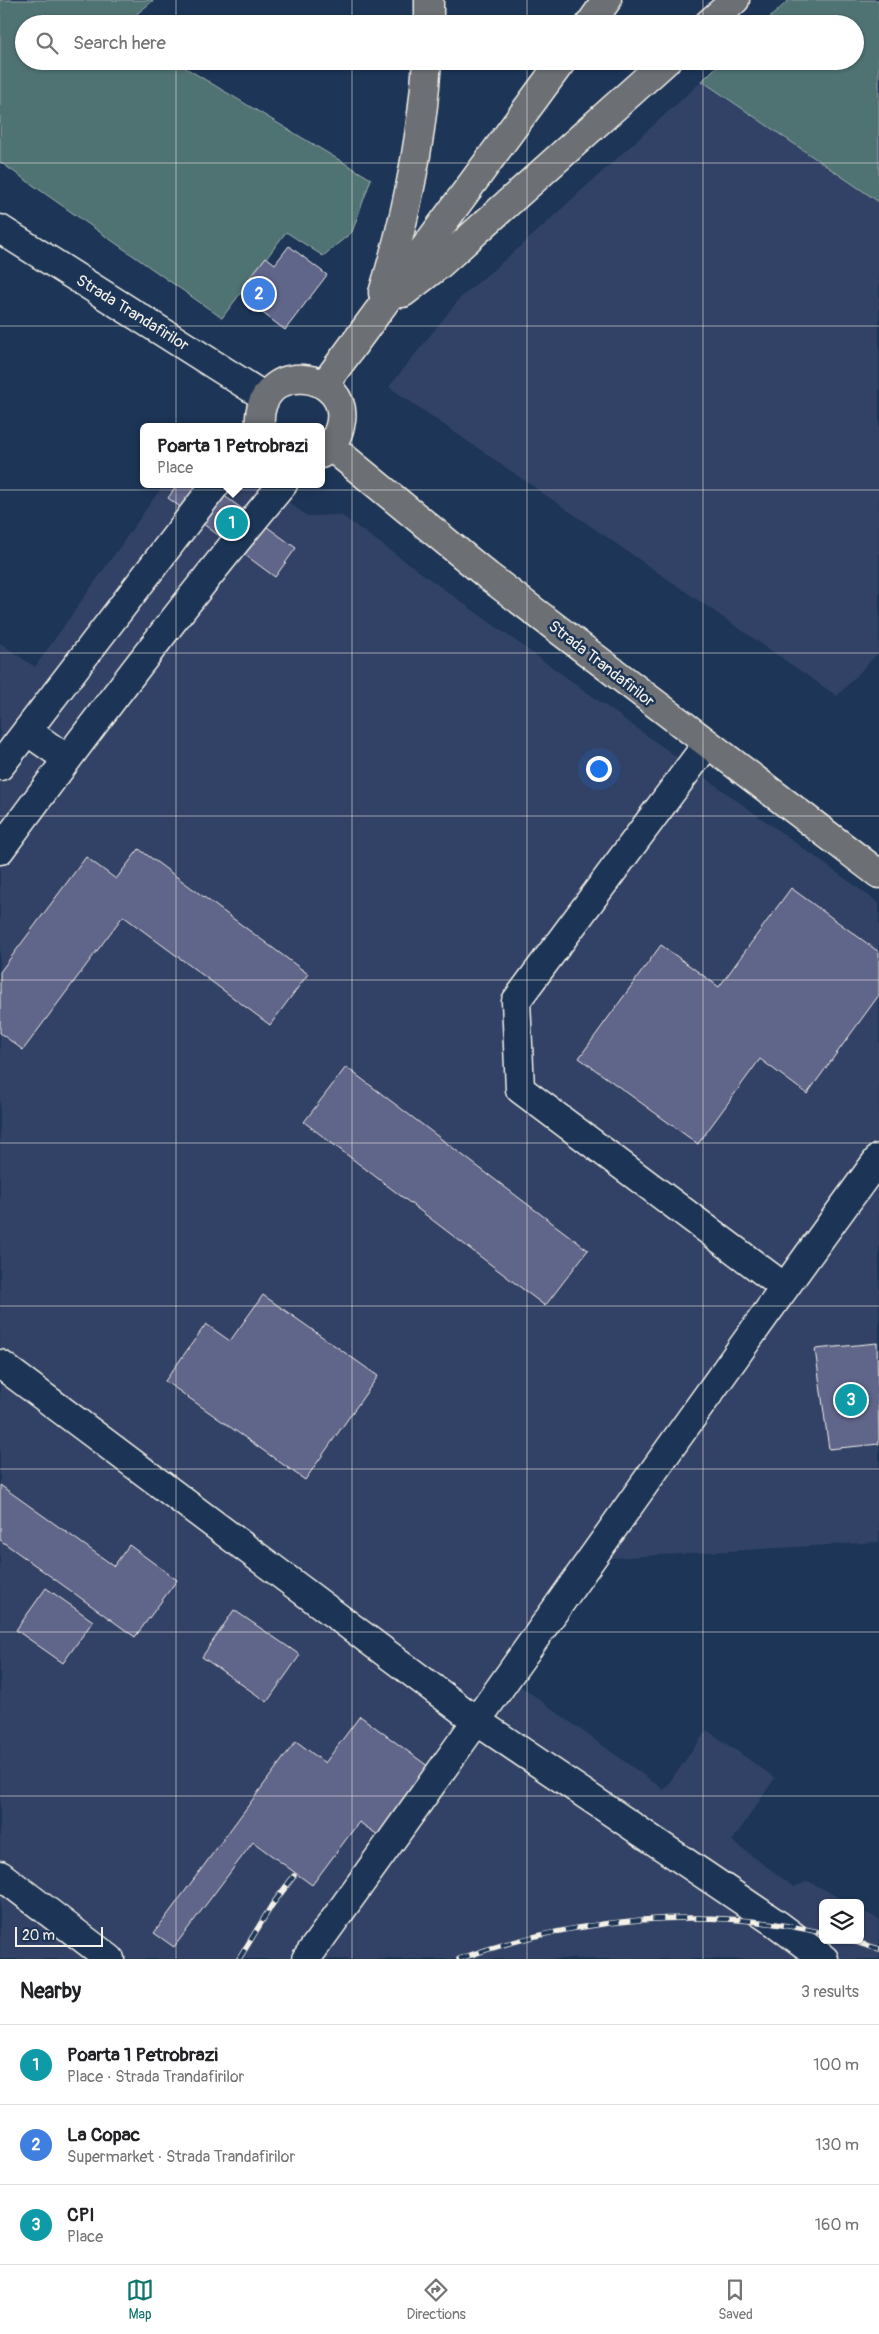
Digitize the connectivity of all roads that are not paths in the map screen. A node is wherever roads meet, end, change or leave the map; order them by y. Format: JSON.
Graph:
{"nodes":[{"id":1,"x":429,"y":0,"type":"edge"},
{"id":2,"x":608,"y":0,"type":"edge"},
{"id":3,"x":734,"y":0,"type":"edge"},
{"id":4,"x":429,"y":15,"type":"edge"},
{"id":5,"x":597,"y":15,"type":"edge"},
{"id":6,"x":718,"y":15,"type":"edge"},
{"id":7,"x":425,"y":70,"type":"edge"},
{"id":8,"x":555,"y":70,"type":"edge"},
{"id":9,"x":656,"y":70,"type":"edge"},
{"id":10,"x":0,"y":229,"type":"edge"},
{"id":11,"x":376,"y":314,"type":"junction"},
{"id":12,"x":324,"y":385,"type":"junction"},
{"id":13,"x":265,"y":397,"type":"junction"},
{"id":14,"x":260,"y":423,"type":"edge"},
{"id":15,"x":326,"y":450,"type":"edge"},
{"id":16,"x":213,"y":488,"type":"edge"},
{"id":17,"x":280,"y":488,"type":"edge"},
{"id":18,"x":27,"y":731,"type":"junction"},
{"id":19,"x":707,"y":744,"type":"junction"},
{"id":20,"x":67,"y":759,"type":"junction"},
{"id":21,"x":0,"y":766,"type":"edge"},
{"id":22,"x":0,"y":850,"type":"edge"},
{"id":23,"x":879,"y":874,"type":"edge"},
{"id":24,"x":879,"y":1158,"type":"edge"},
{"id":25,"x":784,"y":1287,"type":"junction"},
{"id":26,"x":0,"y":1364,"type":"edge"},
{"id":27,"x":478,"y":1722,"type":"junction"},
{"id":28,"x":0,"y":1875,"type":"edge"},
{"id":29,"x":110,"y":1959,"type":"edge"},
{"id":30,"x":306,"y":1959,"type":"edge"},
{"id":31,"x":824,"y":1959,"type":"edge"}],
"edges":[{"from":1,"to":4,"type":"main road"},
{"from":2,"to":5,"type":"main road"},
{"from":3,"to":6,"type":"main road"},
{"from":7,"to":11,"type":"main road"},
{"from":8,"to":11,"type":"main road"},
{"from":9,"to":11,"type":"main road"},
{"from":10,"to":13,"type":"lane","name":"Strada Trandafirilor"},
{"from":11,"to":12,"type":"main road"},
{"from":12,"to":13,"type":"main road"},
{"from":12,"to":15,"type":"main road"},
{"from":13,"to":14,"type":"main road"},
{"from":15,"to":19,"type":"main road","name":"Strada Trandafirilor"},
{"from":16,"to":18,"type":"lane"},
{"from":17,"to":20,"type":"lane"},
{"from":18,"to":20,"type":"lane"},
{"from":18,"to":21,"type":"lane"},
{"from":19,"to":23,"type":"main road","name":"Strada Trandafirilor"},
{"from":19,"to":25,"type":"lane"},
{"from":20,"to":22,"type":"lane"},
{"from":24,"to":25,"type":"lane"},
{"from":25,"to":27,"type":"lane"},
{"from":26,"to":27,"type":"lane"},
{"from":27,"to":30,"type":"lane"},
{"from":27,"to":31,"type":"lane"},
{"from":28,"to":29,"type":"lane"}]}
